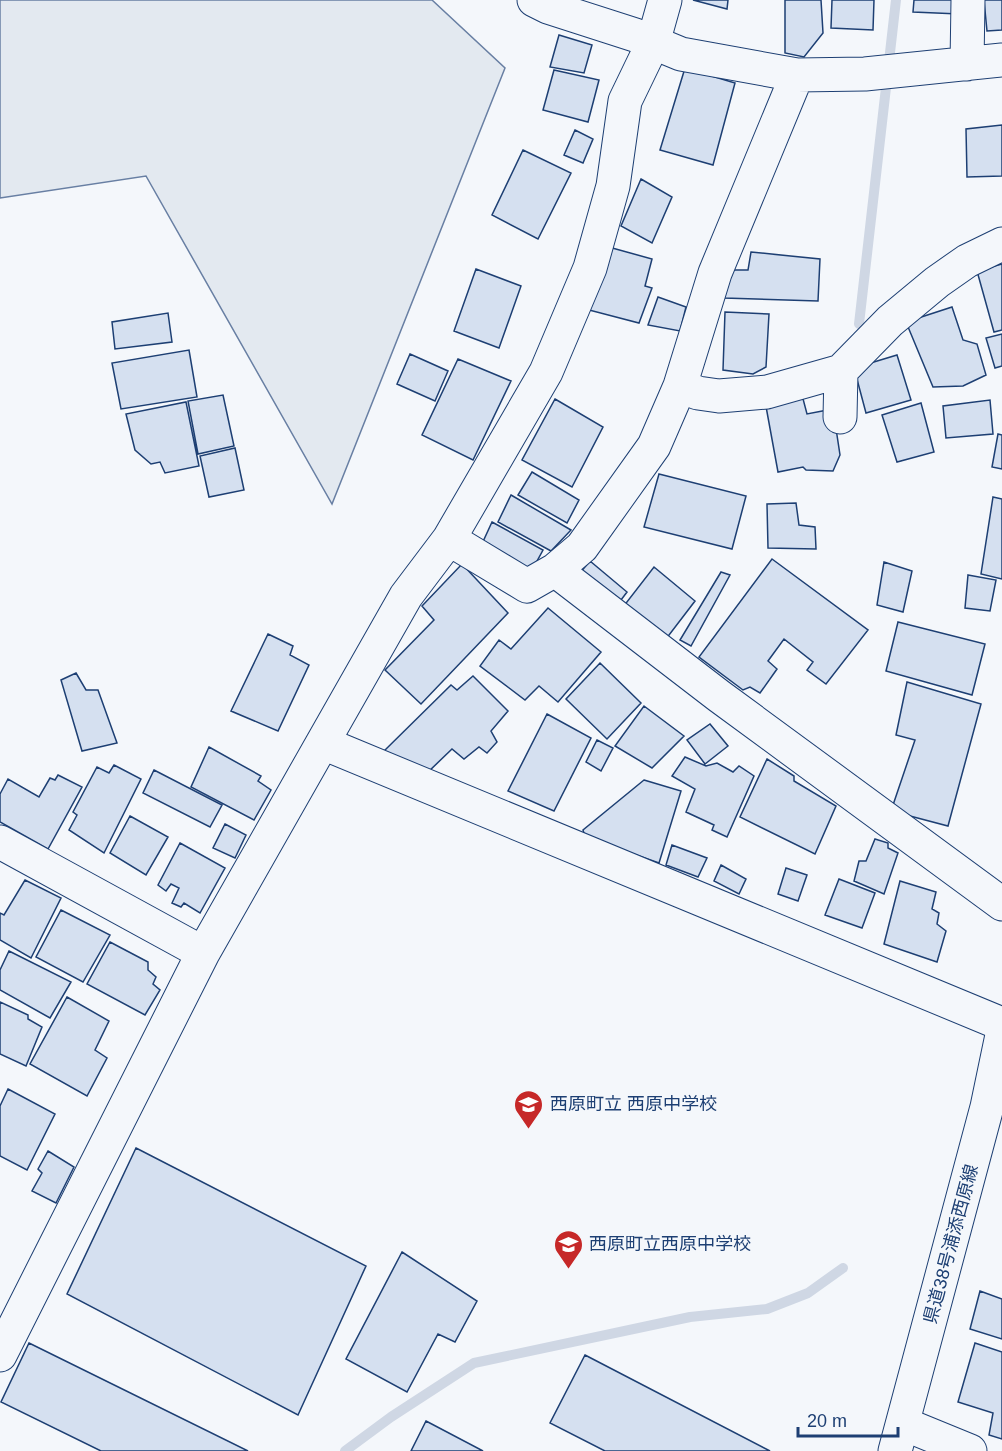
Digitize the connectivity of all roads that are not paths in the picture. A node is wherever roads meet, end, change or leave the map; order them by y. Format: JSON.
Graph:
{"nodes":[{"id":1,"x":534,"y":0,"type":"edge"},
{"id":2,"x":665,"y":0,"type":"edge"},
{"id":3,"x":968,"y":0,"type":"edge"},
{"id":4,"x":653,"y":43,"type":"junction"},
{"id":5,"x":1002,"y":60,"type":"edge"},
{"id":6,"x":967,"y":64,"type":"junction"},
{"id":7,"x":797,"y":75,"type":"junction"},
{"id":8,"x":1002,"y":244,"type":"edge"},
{"id":9,"x":841,"y":371,"type":"junction"},
{"id":10,"x":680,"y":386,"type":"junction"},
{"id":11,"x":840,"y":417,"type":"dead end"},
{"id":12,"x":448,"y":539,"type":"junction"},
{"id":13,"x":555,"y":570,"type":"junction"},
{"id":14,"x":323,"y":743,"type":"junction"},
{"id":15,"x":0,"y":842,"type":"edge"},
{"id":16,"x":1002,"y":904,"type":"edge"},
{"id":17,"x":203,"y":953,"type":"junction"},
{"id":18,"x":1001,"y":1041,"type":"edge"},
{"id":19,"x":0,"y":1355,"type":"edge"},
{"id":20,"x":900,"y":1438,"type":"edge"},
{"id":21,"x":970,"y":1451,"type":"edge"}],
"edges":[{"from":1,"to":4,"type":"street"},
{"from":2,"to":4,"type":"street"},
{"from":3,"to":6,"type":"street"},
{"from":4,"to":7,"type":"street"},
{"from":4,"to":12,"type":"street"},
{"from":5,"to":6,"type":"street"},
{"from":6,"to":7,"type":"street"},
{"from":7,"to":10,"type":"street"},
{"from":8,"to":9,"type":"street"},
{"from":9,"to":10,"type":"street"},
{"from":9,"to":11,"type":"street"},
{"from":10,"to":13,"type":"street"},
{"from":12,"to":13,"type":"street"},
{"from":12,"to":14,"type":"street"},
{"from":13,"to":16,"type":"street"},
{"from":14,"to":17,"type":"street"},
{"from":14,"to":18,"type":"street"},
{"from":15,"to":17,"type":"street"},
{"from":17,"to":19,"type":"street"},
{"from":18,"to":20,"type":"street","name":"県道38号浦添西原線"},
{"from":20,"to":21,"type":"street"}]}
